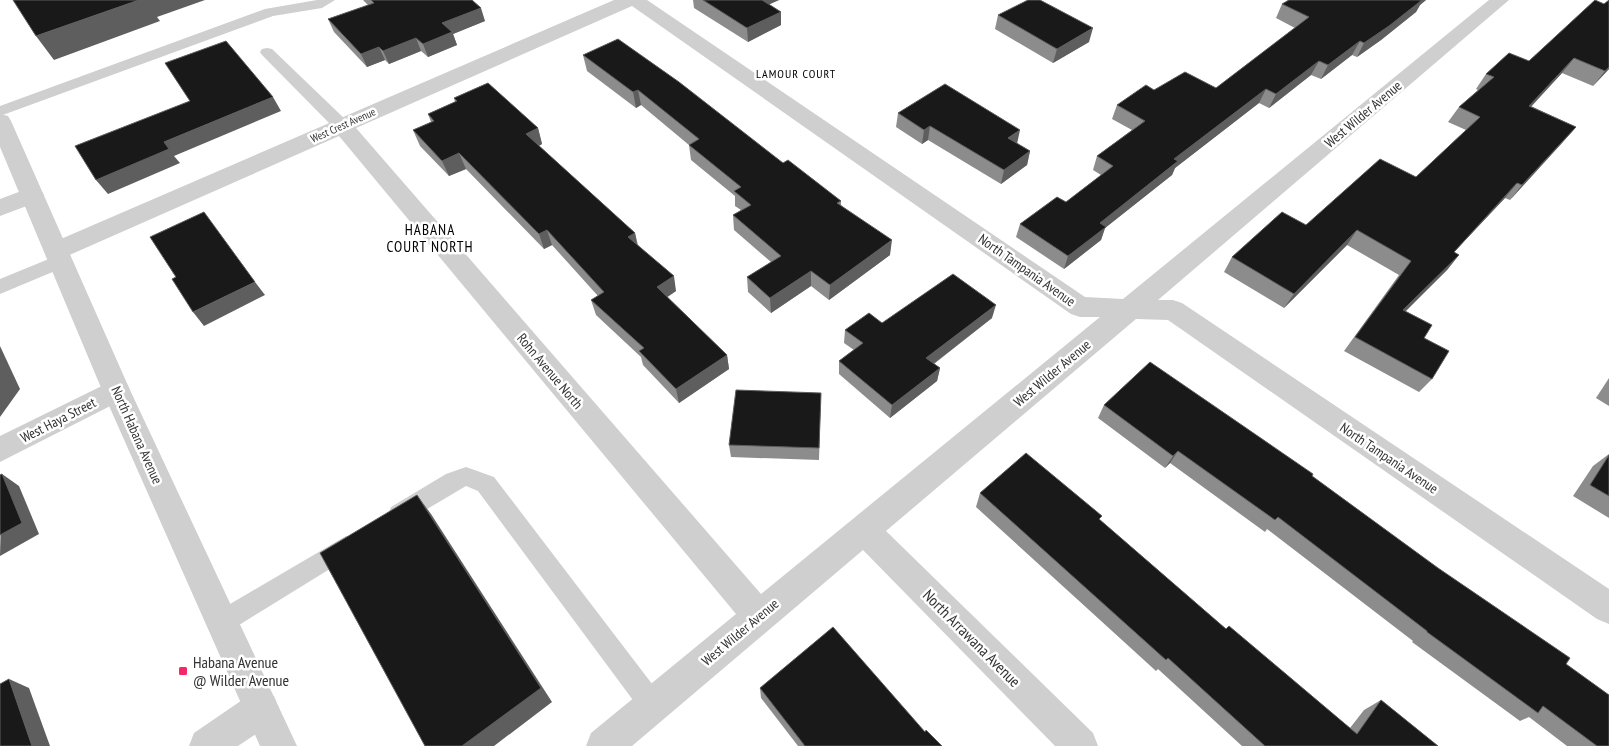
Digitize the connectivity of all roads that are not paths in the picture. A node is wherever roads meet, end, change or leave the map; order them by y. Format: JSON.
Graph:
{"nodes":[{"id":1,"x":328,"y":0,"type":"edge"},
{"id":2,"x":630,"y":0,"type":"edge"},
{"id":3,"x":635,"y":0,"type":"edge"},
{"id":4,"x":1500,"y":0,"type":"edge"},
{"id":5,"x":267,"y":52,"type":"dead end"},
{"id":6,"x":0,"y":111,"type":"edge"},
{"id":7,"x":0,"y":121,"type":"edge"},
{"id":8,"x":342,"y":126,"type":"junction"},
{"id":9,"x":32,"y":195,"type":"junction"},
{"id":10,"x":0,"y":208,"type":"edge"},
{"id":11,"x":58,"y":256,"type":"junction"},
{"id":12,"x":0,"y":287,"type":"edge"},
{"id":13,"x":1129,"y":309,"type":"junction"},
{"id":14,"x":116,"y":390,"type":"junction"},
{"id":15,"x":0,"y":450,"type":"edge"},
{"id":16,"x":864,"y":530,"type":"junction"},
{"id":17,"x":1609,"y":608,"type":"edge"},
{"id":18,"x":759,"y":616,"type":"junction"},
{"id":19,"x":222,"y":622,"type":"junction"},
{"id":20,"x":653,"y":706,"type":"junction"},
{"id":21,"x":261,"y":709,"type":"junction"},
{"id":22,"x":613,"y":743,"type":"edge"},
{"id":23,"x":207,"y":746,"type":"edge"},
{"id":24,"x":279,"y":746,"type":"edge"},
{"id":25,"x":1080,"y":746,"type":"edge"}],
"edges":[{"from":1,"to":6,"type":"lane"},
{"from":2,"to":8,"type":"street","name":"West Crest Avenue"},
{"from":3,"to":13,"type":"street","name":"North Tampania Avenue"},
{"from":4,"to":13,"type":"street","name":"West Wilder Avenue"},
{"from":5,"to":8,"type":"lane"},
{"from":7,"to":9,"type":"street","name":"North Habana Avenue"},
{"from":8,"to":11,"type":"street","name":"West Crest Avenue"},
{"from":8,"to":18,"type":"street","name":"Rohn Avenue North"},
{"from":9,"to":10,"type":"street"},
{"from":9,"to":11,"type":"street","name":"North Habana Avenue"},
{"from":11,"to":12,"type":"lane"},
{"from":11,"to":14,"type":"street","name":"North Habana Avenue"},
{"from":13,"to":16,"type":"street","name":"West Wilder Avenue"},
{"from":13,"to":17,"type":"street","name":"North Tampania Avenue"},
{"from":14,"to":15,"type":"street","name":"West Haya Street"},
{"from":14,"to":19,"type":"street","name":"North Habana Avenue"},
{"from":16,"to":18,"type":"street","name":"West Wilder Avenue"},
{"from":16,"to":25,"type":"street","name":"North Arrawana Avenue"},
{"from":18,"to":20,"type":"street","name":"West Wilder Avenue"},
{"from":19,"to":20,"type":"lane"},
{"from":19,"to":21,"type":"street","name":"North Habana Avenue"},
{"from":20,"to":22,"type":"street","name":"West Wilder Avenue"},
{"from":21,"to":23,"type":"street"},
{"from":21,"to":24,"type":"street","name":"North Habana Avenue"}]}
